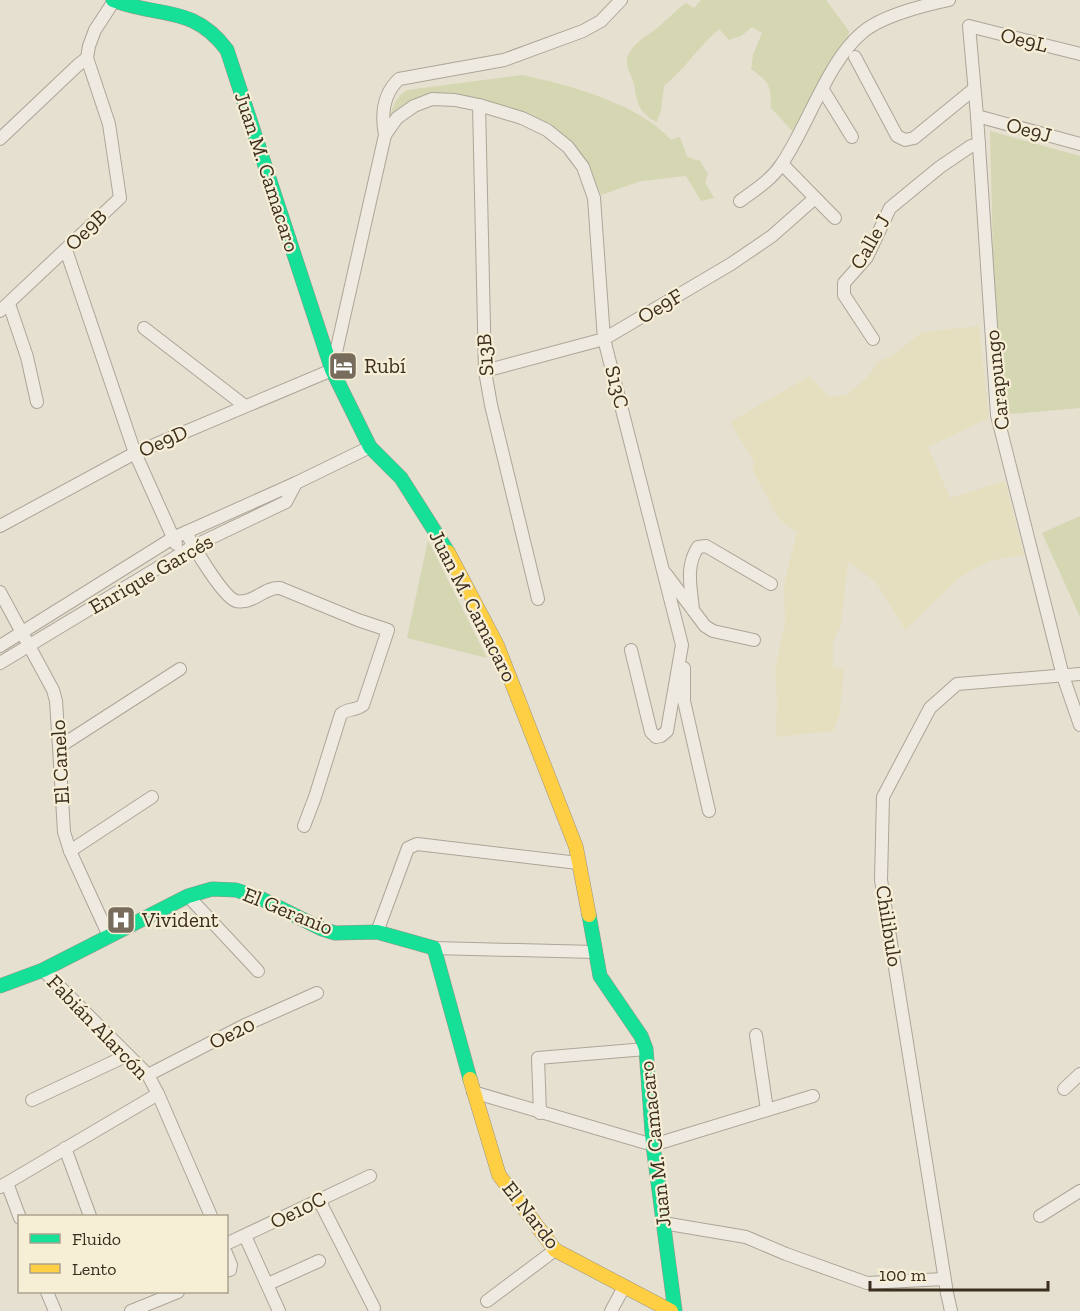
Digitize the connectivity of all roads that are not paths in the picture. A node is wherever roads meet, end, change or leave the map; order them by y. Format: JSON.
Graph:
{"nodes":[{"id":1,"x":114,"y":0,"type":"edge"},
{"id":2,"x":621,"y":0,"type":"edge"},
{"id":3,"x":949,"y":0,"type":"edge"},
{"id":4,"x":969,"y":26,"type":"joint"},
{"id":5,"x":1080,"y":54,"type":"edge"},
{"id":6,"x":855,"y":57,"type":"dead end"},
{"id":7,"x":87,"y":58,"type":"junction"},
{"id":8,"x":974,"y":88,"type":"junction"},
{"id":9,"x":823,"y":90,"type":"junction"},
{"id":10,"x":479,"y":105,"type":"junction"},
{"id":11,"x":977,"y":116,"type":"junction"},
{"id":12,"x":385,"y":135,"type":"junction"},
{"id":13,"x":852,"y":137,"type":"dead end"},
{"id":14,"x":0,"y":139,"type":"edge"},
{"id":15,"x":979,"y":144,"type":"junction"},
{"id":16,"x":1080,"y":144,"type":"edge"},
{"id":17,"x":782,"y":164,"type":"junction"},
{"id":18,"x":815,"y":198,"type":"junction"},
{"id":19,"x":740,"y":201,"type":"dead end"},
{"id":20,"x":835,"y":218,"type":"dead end"},
{"id":21,"x":66,"y":250,"type":"junction"},
{"id":22,"x":5,"y":307,"type":"edge"},
{"id":23,"x":144,"y":328,"type":"dead end"},
{"id":24,"x":604,"y":339,"type":"junction"},
{"id":25,"x":873,"y":339,"type":"dead end"},
{"id":26,"x":332,"y":370,"type":"junction"},
{"id":27,"x":485,"y":371,"type":"junction"},
{"id":28,"x":37,"y":402,"type":"dead end"},
{"id":29,"x":245,"y":406,"type":"junction"},
{"id":30,"x":370,"y":447,"type":"junction"},
{"id":31,"x":135,"y":453,"type":"junction"},
{"id":32,"x":296,"y":483,"type":"junction"},
{"id":33,"x":0,"y":526,"type":"edge"},
{"id":34,"x":186,"y":532,"type":"junction"},
{"id":35,"x":173,"y":538,"type":"junction"},
{"id":36,"x":194,"y":546,"type":"junction"},
{"id":37,"x":181,"y":553,"type":"junction"},
{"id":38,"x":663,"y":570,"type":"junction"},
{"id":39,"x":771,"y":584,"type":"dead end"},
{"id":40,"x":0,"y":592,"type":"edge"},
{"id":41,"x":538,"y":599,"type":"dead end"},
{"id":42,"x":693,"y":610,"type":"junction"},
{"id":43,"x":22,"y":632,"type":"junction"},
{"id":44,"x":754,"y":640,"type":"dead end"},
{"id":45,"x":30,"y":645,"type":"junction"},
{"id":46,"x":682,"y":645,"type":"junction"},
{"id":47,"x":0,"y":646,"type":"edge"},
{"id":48,"x":631,"y":650,"type":"dead end"},
{"id":49,"x":0,"y":663,"type":"edge"},
{"id":50,"x":180,"y":669,"type":"dead end"},
{"id":51,"x":1080,"y":674,"type":"edge"},
{"id":52,"x":1063,"y":676,"type":"junction"},
{"id":53,"x":1080,"y":725,"type":"edge"},
{"id":54,"x":59,"y":747,"type":"junction"},
{"id":55,"x":152,"y":797,"type":"dead end"},
{"id":56,"x":709,"y":811,"type":"dead end"},
{"id":57,"x":304,"y":826,"type":"dead end"},
{"id":58,"x":70,"y":851,"type":"junction"},
{"id":59,"x":578,"y":863,"type":"junction"},
{"id":60,"x":188,"y":896,"type":"junction"},
{"id":61,"x":377,"y":932,"type":"junction"},
{"id":62,"x":109,"y":936,"type":"junction"},
{"id":63,"x":435,"y":948,"type":"junction"},
{"id":64,"x":595,"y":952,"type":"junction"},
{"id":65,"x":43,"y":970,"type":"junction"},
{"id":66,"x":258,"y":971,"type":"dead end"},
{"id":67,"x":0,"y":986,"type":"edge"},
{"id":68,"x":317,"y":993,"type":"dead end"},
{"id":69,"x":756,"y":1035,"type":"dead end"},
{"id":70,"x":646,"y":1048,"type":"junction"},
{"id":71,"x":128,"y":1055,"type":"junction"},
{"id":72,"x":1080,"y":1074,"type":"edge"},
{"id":73,"x":148,"y":1075,"type":"junction"},
{"id":74,"x":1064,"y":1089,"type":"dead end"},
{"id":75,"x":473,"y":1092,"type":"junction"},
{"id":76,"x":158,"y":1094,"type":"junction"},
{"id":77,"x":813,"y":1096,"type":"dead end"},
{"id":78,"x":32,"y":1100,"type":"dead end"},
{"id":79,"x":767,"y":1110,"type":"junction"},
{"id":80,"x":540,"y":1113,"type":"junction"},
{"id":81,"x":653,"y":1145,"type":"junction"},
{"id":82,"x":65,"y":1148,"type":"junction"},
{"id":83,"x":370,"y":1176,"type":"dead end"},
{"id":84,"x":3,"y":1185,"type":"edge"},
{"id":85,"x":1080,"y":1191,"type":"edge"},
{"id":86,"x":319,"y":1200,"type":"junction"},
{"id":87,"x":18,"y":1215,"type":"edge"},
{"id":88,"x":90,"y":1215,"type":"edge"},
{"id":89,"x":211,"y":1215,"type":"edge"},
{"id":90,"x":1040,"y":1216,"type":"dead end"},
{"id":91,"x":663,"y":1222,"type":"junction"},
{"id":92,"x":245,"y":1236,"type":"junction"},
{"id":93,"x":228,"y":1243,"type":"edge"},
{"id":94,"x":555,"y":1250,"type":"junction"},
{"id":95,"x":320,"y":1261,"type":"dead end"},
{"id":96,"x":944,"y":1279,"type":"junction"},
{"id":97,"x":268,"y":1284,"type":"junction"},
{"id":98,"x":624,"y":1287,"type":"junction"},
{"id":99,"x":47,"y":1293,"type":"edge"},
{"id":100,"x":176,"y":1293,"type":"edge"},
{"id":101,"x":487,"y":1301,"type":"dead end"},
{"id":102,"x":374,"y":1308,"type":"dead end"},
{"id":103,"x":55,"y":1311,"type":"edge"},
{"id":104,"x":131,"y":1311,"type":"edge"},
{"id":105,"x":279,"y":1311,"type":"edge"},
{"id":106,"x":611,"y":1311,"type":"edge"},
{"id":107,"x":673,"y":1311,"type":"edge"},
{"id":108,"x":951,"y":1311,"type":"edge"}],
"edges":[{"from":1,"to":7,"type":"street"},
{"from":1,"to":26,"type":"street","name":"Juan M. Camacaro"},
{"from":2,"to":12,"type":"street"},
{"from":3,"to":9,"type":"street"},
{"from":4,"to":5,"type":"street","name":"Oe9L"},
{"from":4,"to":8,"type":"street","name":"Carapungo"},
{"from":6,"to":8,"type":"street"},
{"from":7,"to":14,"type":"street"},
{"from":7,"to":21,"type":"street","name":"Oe9B"},
{"from":8,"to":11,"type":"street","name":"Carapungo"},
{"from":9,"to":13,"type":"street"},
{"from":9,"to":17,"type":"street"},
{"from":10,"to":12,"type":"street","name":"S13C"},
{"from":10,"to":24,"type":"street","name":"S13C"},
{"from":10,"to":27,"type":"street","name":"S13B"},
{"from":11,"to":15,"type":"street","name":"Carapungo"},
{"from":11,"to":16,"type":"street","name":"Oe9J"},
{"from":12,"to":26,"type":"street"},
{"from":15,"to":25,"type":"street","name":"Calle J"},
{"from":15,"to":52,"type":"street","name":"Carapungo"},
{"from":17,"to":18,"type":"street"},
{"from":17,"to":19,"type":"street"},
{"from":18,"to":20,"type":"street"},
{"from":18,"to":24,"type":"street","name":"Oe9F"},
{"from":21,"to":22,"type":"street","name":"Oe9B"},
{"from":21,"to":31,"type":"street"},
{"from":22,"to":28,"type":"street"},
{"from":23,"to":29,"type":"street"},
{"from":24,"to":27,"type":"street","name":"Oe9F"},
{"from":24,"to":38,"type":"street","name":"S13C"},
{"from":26,"to":29,"type":"street","name":"Oe9D"},
{"from":26,"to":30,"type":"street","name":"Juan M. Camacaro"},
{"from":27,"to":41,"type":"street","name":"S13B"},
{"from":29,"to":31,"type":"street","name":"Oe9D"},
{"from":30,"to":32,"type":"street","name":"Enrique Garcés"},
{"from":30,"to":59,"type":"street","name":"Juan M. Camacaro"},
{"from":31,"to":33,"type":"street","name":"Oe9D"},
{"from":31,"to":35,"type":"street"},
{"from":32,"to":34,"type":"street","name":"Enrique Garcés"},
{"from":32,"to":36,"type":"street","name":"Enrique Garcés"},
{"from":34,"to":35,"type":"street","name":"Enrique Garcés"},
{"from":34,"to":36,"type":"street"},
{"from":35,"to":37,"type":"street"},
{"from":35,"to":43,"type":"street","name":"Enrique Garcés"},
{"from":36,"to":37,"type":"street","name":"Enrique Garcés"},
{"from":36,"to":57,"type":"street"},
{"from":37,"to":45,"type":"street","name":"Enrique Garcés"},
{"from":38,"to":42,"type":"street"},
{"from":38,"to":46,"type":"street","name":"S13C"},
{"from":39,"to":42,"type":"street"},
{"from":40,"to":43,"type":"street","name":"El Canelo"},
{"from":42,"to":44,"type":"street"},
{"from":43,"to":45,"type":"street","name":"El Canelo"},
{"from":43,"to":47,"type":"street","name":"Enrique Garcés"},
{"from":45,"to":49,"type":"street","name":"Enrique Garcés"},
{"from":45,"to":54,"type":"street","name":"El Canelo"},
{"from":46,"to":48,"type":"street","name":"S13C"},
{"from":46,"to":56,"type":"street"},
{"from":50,"to":54,"type":"street"},
{"from":51,"to":52,"type":"street","name":"Chilibulo"},
{"from":52,"to":53,"type":"street","name":"Carapungo"},
{"from":52,"to":96,"type":"street","name":"Chilibulo"},
{"from":54,"to":58,"type":"street","name":"El Canelo"},
{"from":55,"to":58,"type":"street"},
{"from":58,"to":62,"type":"street","name":"El Canelo"},
{"from":59,"to":61,"type":"street"},
{"from":59,"to":64,"type":"street","name":"Juan M. Camacaro"},
{"from":60,"to":61,"type":"street","name":"El Geranio"},
{"from":60,"to":62,"type":"street","name":"El Geranio"},
{"from":60,"to":66,"type":"street"},
{"from":61,"to":63,"type":"street","name":"El Geranio"},
{"from":62,"to":65,"type":"street","name":"El Geranio"},
{"from":63,"to":64,"type":"street"},
{"from":63,"to":75,"type":"street"},
{"from":64,"to":70,"type":"street","name":"Juan M. Camacaro"},
{"from":65,"to":67,"type":"street","name":"El Geranio"},
{"from":65,"to":71,"type":"street","name":"Fabián Alarcón"},
{"from":68,"to":73,"type":"street","name":"Oe20"},
{"from":69,"to":79,"type":"street"},
{"from":70,"to":80,"type":"street"},
{"from":70,"to":81,"type":"street","name":"Juan M. Camacaro"},
{"from":71,"to":73,"type":"street","name":"Fabián Alarcón"},
{"from":71,"to":78,"type":"street"},
{"from":72,"to":74,"type":"street"},
{"from":73,"to":76,"type":"street","name":"Fabián Alarcón"},
{"from":75,"to":80,"type":"street"},
{"from":75,"to":94,"type":"street","name":"El Nardo"},
{"from":76,"to":82,"type":"street"},
{"from":76,"to":89,"type":"street","name":"Fabián Alarcón"},
{"from":77,"to":79,"type":"street"},
{"from":79,"to":81,"type":"street"},
{"from":80,"to":81,"type":"street"},
{"from":81,"to":91,"type":"street","name":"Juan M. Camacaro"},
{"from":82,"to":84,"type":"street"},
{"from":82,"to":88,"type":"street"},
{"from":83,"to":86,"type":"street","name":"Oe10C"},
{"from":84,"to":87,"type":"street"},
{"from":85,"to":90,"type":"street"},
{"from":86,"to":92,"type":"street","name":"Oe10C"},
{"from":86,"to":102,"type":"street"},
{"from":91,"to":96,"type":"street"},
{"from":91,"to":107,"type":"street","name":"Juan M. Camacaro"},
{"from":92,"to":93,"type":"street","name":"Oe10C"},
{"from":92,"to":97,"type":"street"},
{"from":94,"to":98,"type":"street","name":"El Nardo"},
{"from":94,"to":101,"type":"street"},
{"from":95,"to":97,"type":"street"},
{"from":96,"to":108,"type":"street","name":"Chilibulo"},
{"from":97,"to":105,"type":"street"},
{"from":98,"to":106,"type":"street"},
{"from":98,"to":107,"type":"street","name":"El Nardo"},
{"from":99,"to":103,"type":"street"},
{"from":100,"to":104,"type":"street"}]}
